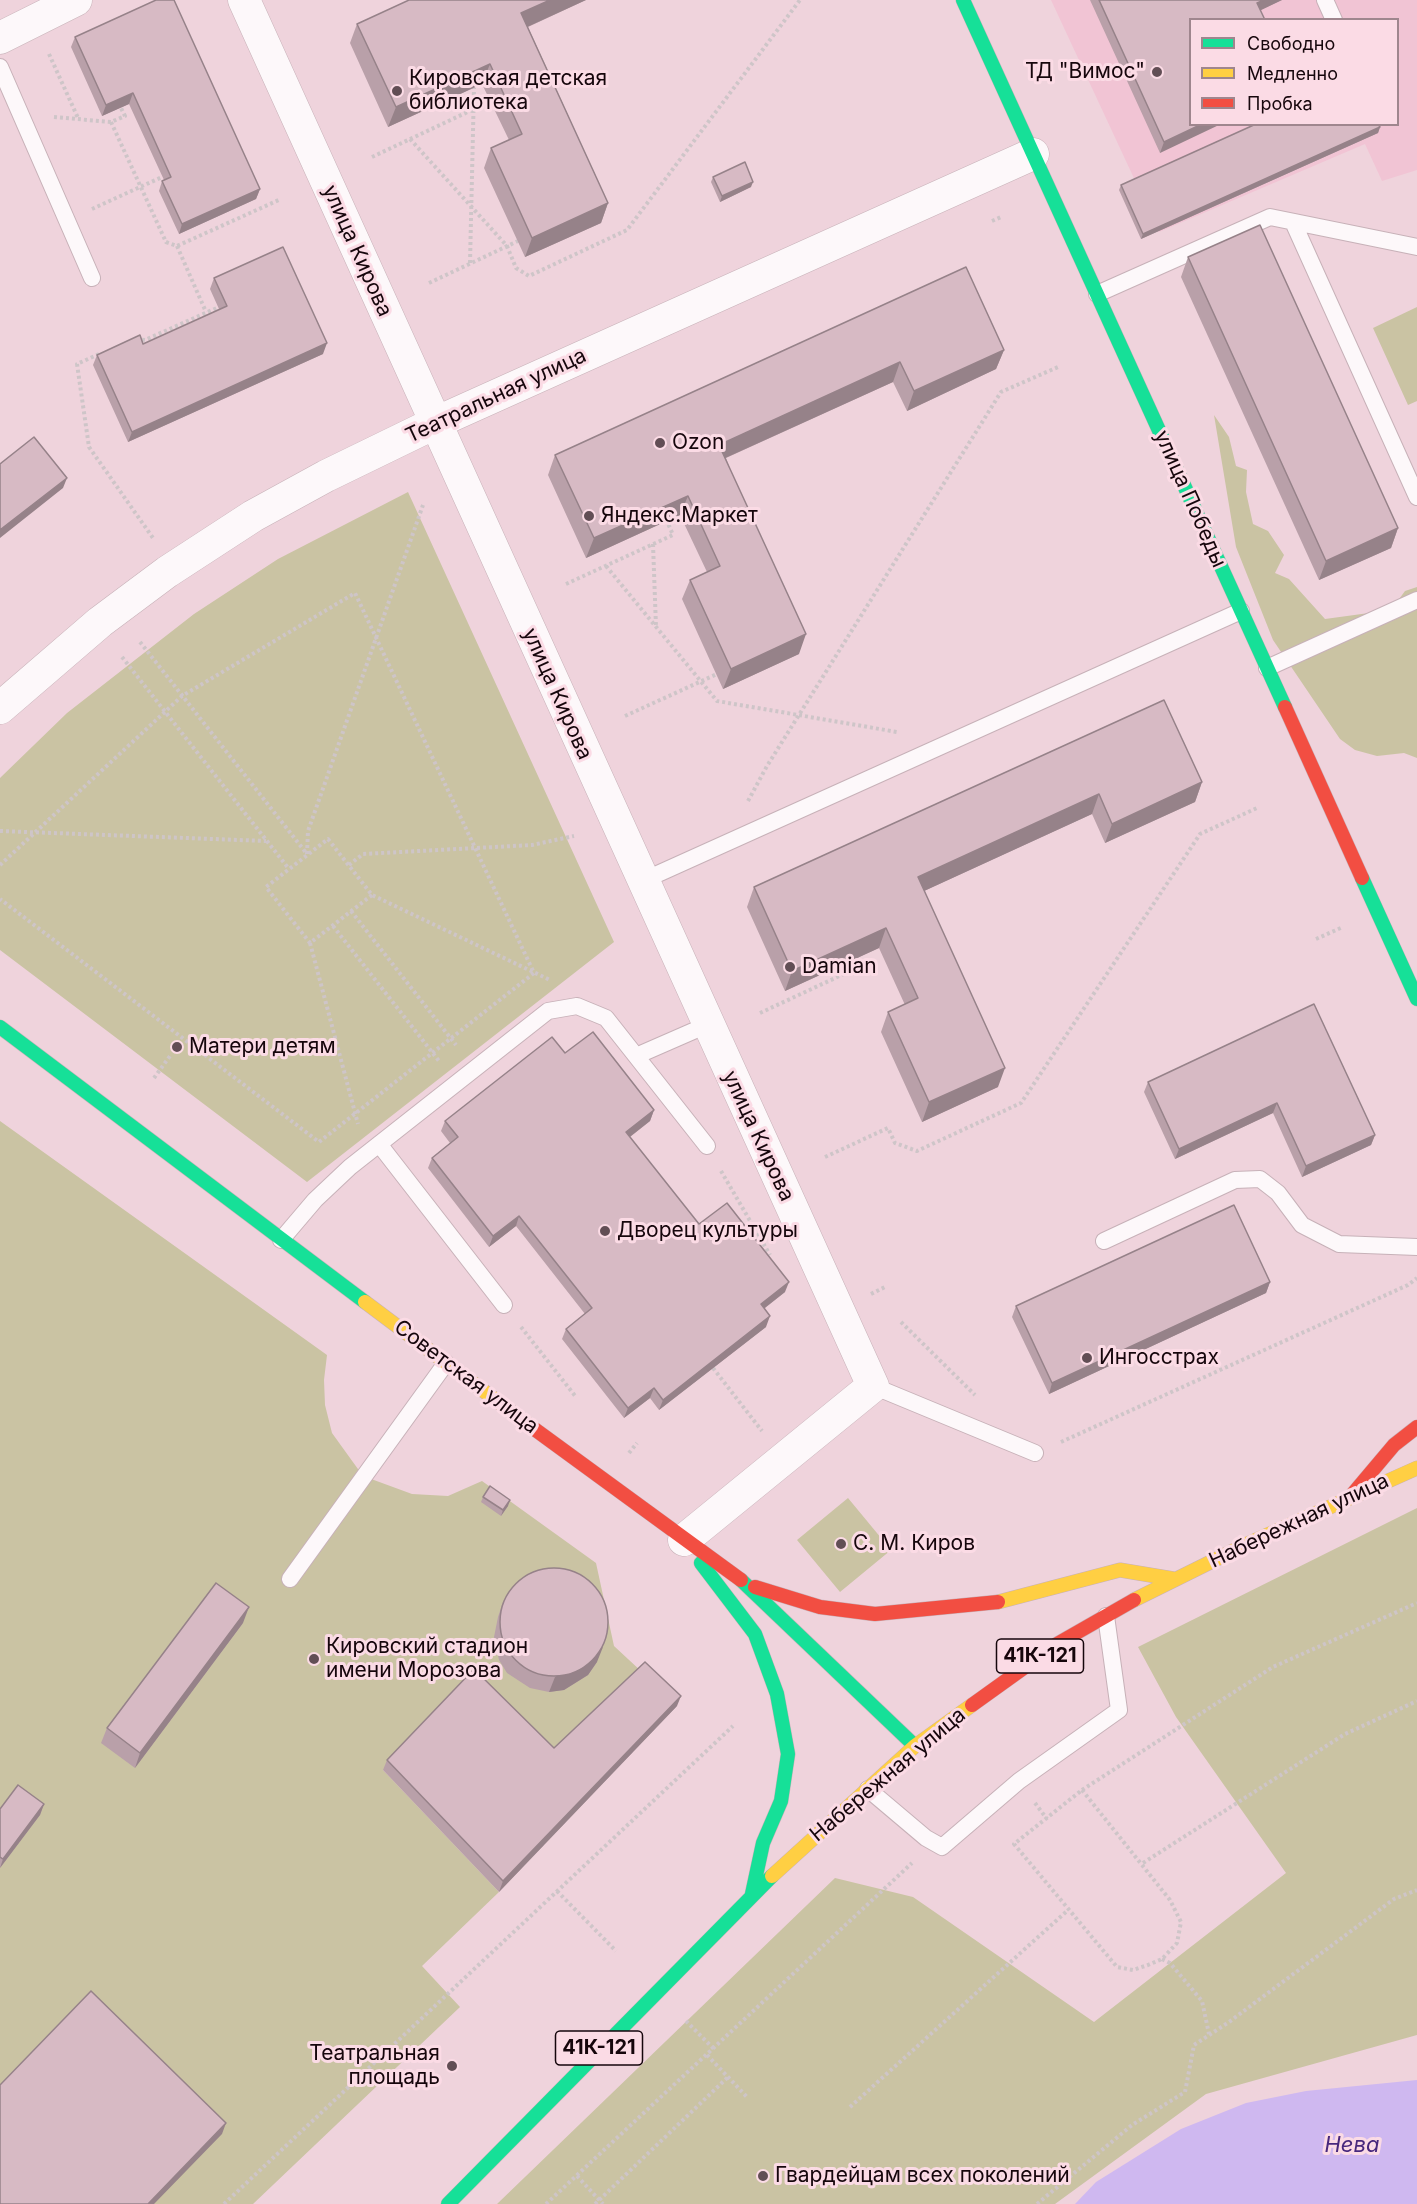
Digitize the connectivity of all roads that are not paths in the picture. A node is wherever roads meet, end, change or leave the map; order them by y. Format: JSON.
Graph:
{"nodes":[{"id":1,"x":76,"y":0,"type":"edge"},
{"id":2,"x":244,"y":0,"type":"edge"},
{"id":3,"x":963,"y":0,"type":"edge"},
{"id":4,"x":1325,"y":0,"type":"edge"},
{"id":5,"x":1333,"y":18,"type":"edge"},
{"id":6,"x":0,"y":38,"type":"edge"},
{"id":7,"x":0,"y":67,"type":"edge"},
{"id":8,"x":1033,"y":154,"type":"junction"},
{"id":9,"x":1293,"y":222,"type":"junction"},
{"id":10,"x":1417,"y":247,"type":"edge"},
{"id":11,"x":92,"y":278,"type":"dead end"},
{"id":12,"x":1097,"y":294,"type":"junction"},
{"id":13,"x":435,"y":423,"type":"junction"},
{"id":14,"x":1417,"y":497,"type":"edge"},
{"id":15,"x":1417,"y":600,"type":"edge"},
{"id":16,"x":1241,"y":611,"type":"junction"},
{"id":17,"x":1267,"y":668,"type":"junction"},
{"id":18,"x":0,"y":708,"type":"edge"},
{"id":19,"x":642,"y":881,"type":"junction"},
{"id":20,"x":1417,"y":999,"type":"edge"},
{"id":21,"x":707,"y":1025,"type":"junction"},
{"id":22,"x":0,"y":1027,"type":"edge"},
{"id":23,"x":636,"y":1056,"type":"junction"},
{"id":24,"x":707,"y":1146,"type":"road end"},
{"id":25,"x":372,"y":1149,"type":"junction"},
{"id":26,"x":282,"y":1240,"type":"junction"},
{"id":27,"x":1104,"y":1241,"type":"dead end"},
{"id":28,"x":1417,"y":1247,"type":"edge"},
{"id":29,"x":504,"y":1305,"type":"road end"},
{"id":30,"x":446,"y":1363,"type":"junction"},
{"id":31,"x":873,"y":1386,"type":"junction"},
{"id":32,"x":1417,"y":1427,"type":"edge"},
{"id":33,"x":1035,"y":1454,"type":"road end"},
{"id":34,"x":1417,"y":1468,"type":"edge"},
{"id":35,"x":1351,"y":1496,"type":"junction"},
{"id":36,"x":684,"y":1540,"type":"junction"},
{"id":37,"x":290,"y":1579,"type":"dead end"},
{"id":38,"x":1174,"y":1580,"type":"junction"},
{"id":39,"x":748,"y":1585,"type":"junction"},
{"id":40,"x":1106,"y":1616,"type":"junction"},
{"id":41,"x":915,"y":1746,"type":"junction"},
{"id":42,"x":868,"y":1789,"type":"junction"},
{"id":43,"x":752,"y":1894,"type":"junction"},
{"id":44,"x":448,"y":2204,"type":"edge"}],
"edges":[{"from":1,"to":6,"type":"street"},
{"from":2,"to":13,"type":"street","name":"улица Кирова"},
{"from":3,"to":8,"type":"street","name":"улица Победы"},
{"from":4,"to":5,"type":"lane"},
{"from":7,"to":11,"type":"lane"},
{"from":8,"to":12,"type":"street","name":"улица Победы"},
{"from":8,"to":13,"type":"street","name":"Театральная улица"},
{"from":9,"to":10,"type":"lane"},
{"from":9,"to":12,"type":"lane"},
{"from":9,"to":14,"type":"lane"},
{"from":12,"to":16,"type":"street","name":"улица Победы"},
{"from":13,"to":18,"type":"street","name":"Театральная улица"},
{"from":13,"to":19,"type":"street","name":"улица Кирова"},
{"from":15,"to":17,"type":"lane"},
{"from":16,"to":17,"type":"street","name":"улица Победы"},
{"from":16,"to":19,"type":"lane"},
{"from":17,"to":20,"type":"street","name":"улица Победы"},
{"from":19,"to":21,"type":"street","name":"улица Кирова"},
{"from":21,"to":23,"type":"lane"},
{"from":21,"to":31,"type":"street","name":"улица Кирова"},
{"from":22,"to":26,"type":"street","name":"Советская улица"},
{"from":23,"to":24,"type":"lane"},
{"from":23,"to":25,"type":"lane"},
{"from":25,"to":26,"type":"lane"},
{"from":25,"to":29,"type":"lane"},
{"from":26,"to":30,"type":"street","name":"Советская улица"},
{"from":27,"to":28,"type":"lane"},
{"from":30,"to":36,"type":"street","name":"Советская улица"},
{"from":30,"to":37,"type":"lane"},
{"from":31,"to":33,"type":"lane"},
{"from":31,"to":36,"type":"street"},
{"from":32,"to":35,"type":"street"},
{"from":34,"to":35,"type":"street","name":"Набережная улица","number":"41К-121"},
{"from":35,"to":38,"type":"street","name":"Набережная улица","number":"41К-121"},
{"from":36,"to":39,"type":"street","name":"Советская улица"},
{"from":36,"to":43,"type":"street"},
{"from":38,"to":39,"type":"street"},
{"from":38,"to":40,"type":"street","name":"Набережная улица","number":"41К-121"},
{"from":39,"to":41,"type":"street","name":"Советская улица"},
{"from":40,"to":41,"type":"street","name":"Набережная улица","number":"41К-121"},
{"from":40,"to":42,"type":"lane"},
{"from":41,"to":42,"type":"street","name":"Набережная улица","number":"41К-121"},
{"from":42,"to":43,"type":"street","name":"Набережная улица","number":"41К-121"},
{"from":43,"to":44,"type":"street","name":"Набережная улица","number":"41К-121"}]}
